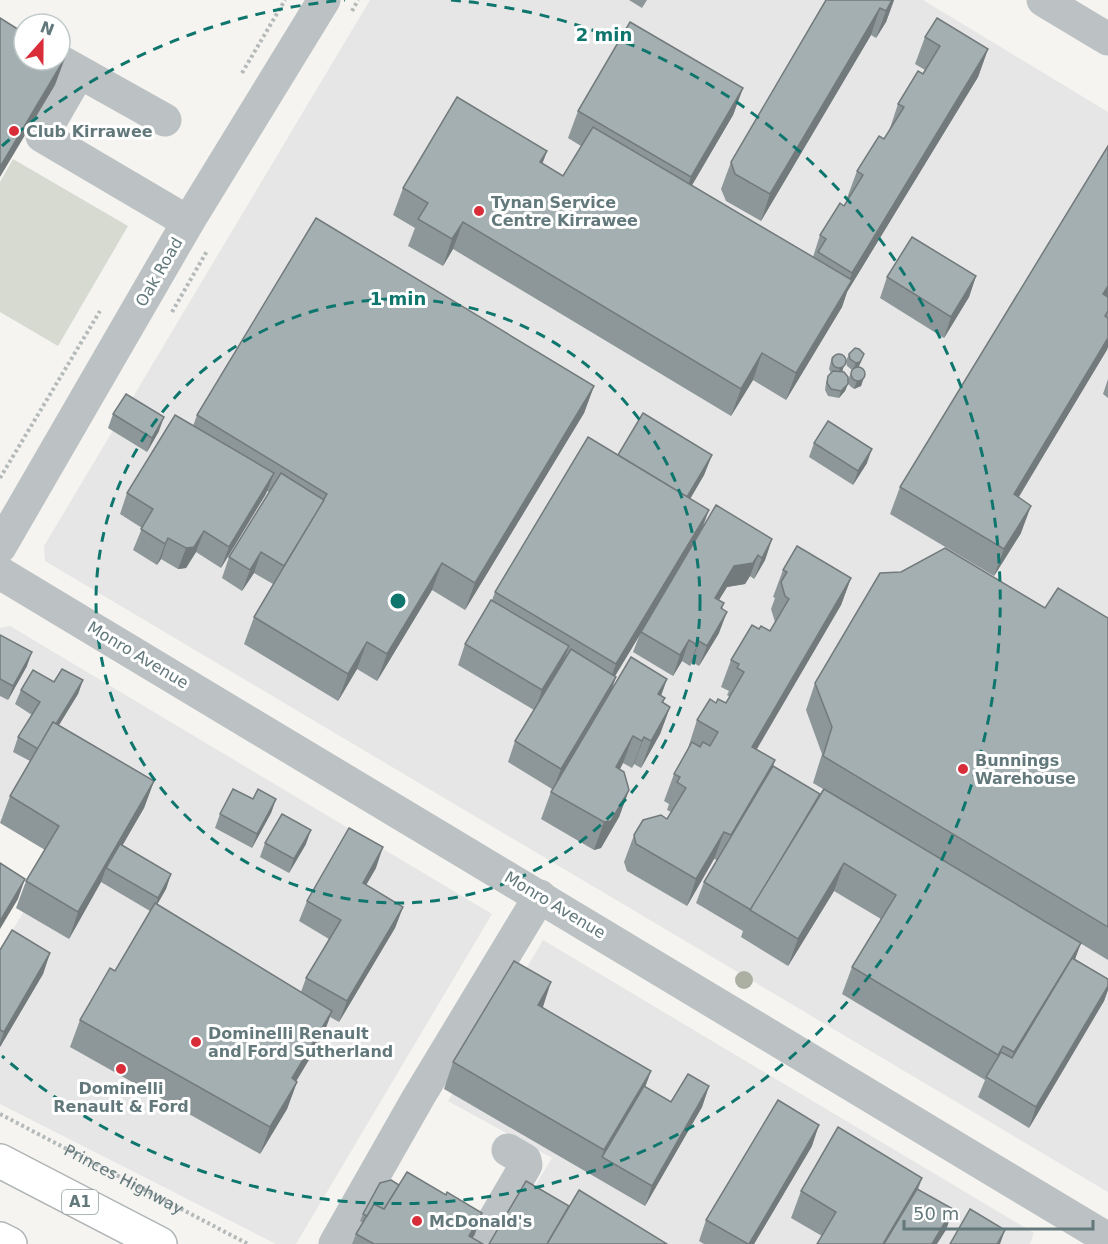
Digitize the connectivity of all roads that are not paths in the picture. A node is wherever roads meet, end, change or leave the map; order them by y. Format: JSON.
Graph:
{"nodes":[{"id":1,"x":324,"y":0,"type":"edge"},
{"id":2,"x":1043,"y":0,"type":"edge"},
{"id":3,"x":1108,"y":39,"type":"edge"},
{"id":4,"x":72,"y":68,"type":"edge"},
{"id":5,"x":67,"y":72,"type":"edge"},
{"id":6,"x":165,"y":120,"type":"dead end"},
{"id":7,"x":188,"y":222,"type":"junction"},
{"id":8,"x":0,"y":547,"type":"edge"},
{"id":9,"x":0,"y":573,"type":"edge"},
{"id":10,"x":540,"y":896,"type":"junction"},
{"id":11,"x":503,"y":1147,"type":"dead end"},
{"id":12,"x":0,"y":1161,"type":"edge"},
{"id":13,"x":0,"y":1239,"type":"edge"},
{"id":14,"x":483,"y":1239,"type":"edge"},
{"id":15,"x":1108,"y":1239,"type":"edge"},
{"id":16,"x":10,"y":1244,"type":"edge"},
{"id":17,"x":160,"y":1244,"type":"edge"},
{"id":18,"x":335,"y":1244,"type":"edge"}],
"edges":[{"from":1,"to":7,"type":"street","name":"Oak Road"},
{"from":2,"to":3,"type":"street"},
{"from":4,"to":6,"type":"street"},
{"from":5,"to":7,"type":"street"},
{"from":7,"to":8,"type":"street","name":"Oak Road"},
{"from":9,"to":10,"type":"street","name":"Monro Avenue"},
{"from":10,"to":15,"type":"street","name":"Monro Avenue"},
{"from":10,"to":18,"type":"street"},
{"from":11,"to":14,"type":"street"},
{"from":12,"to":17,"type":"highway","number":"A1"},
{"from":13,"to":16,"type":"highway"}]}
